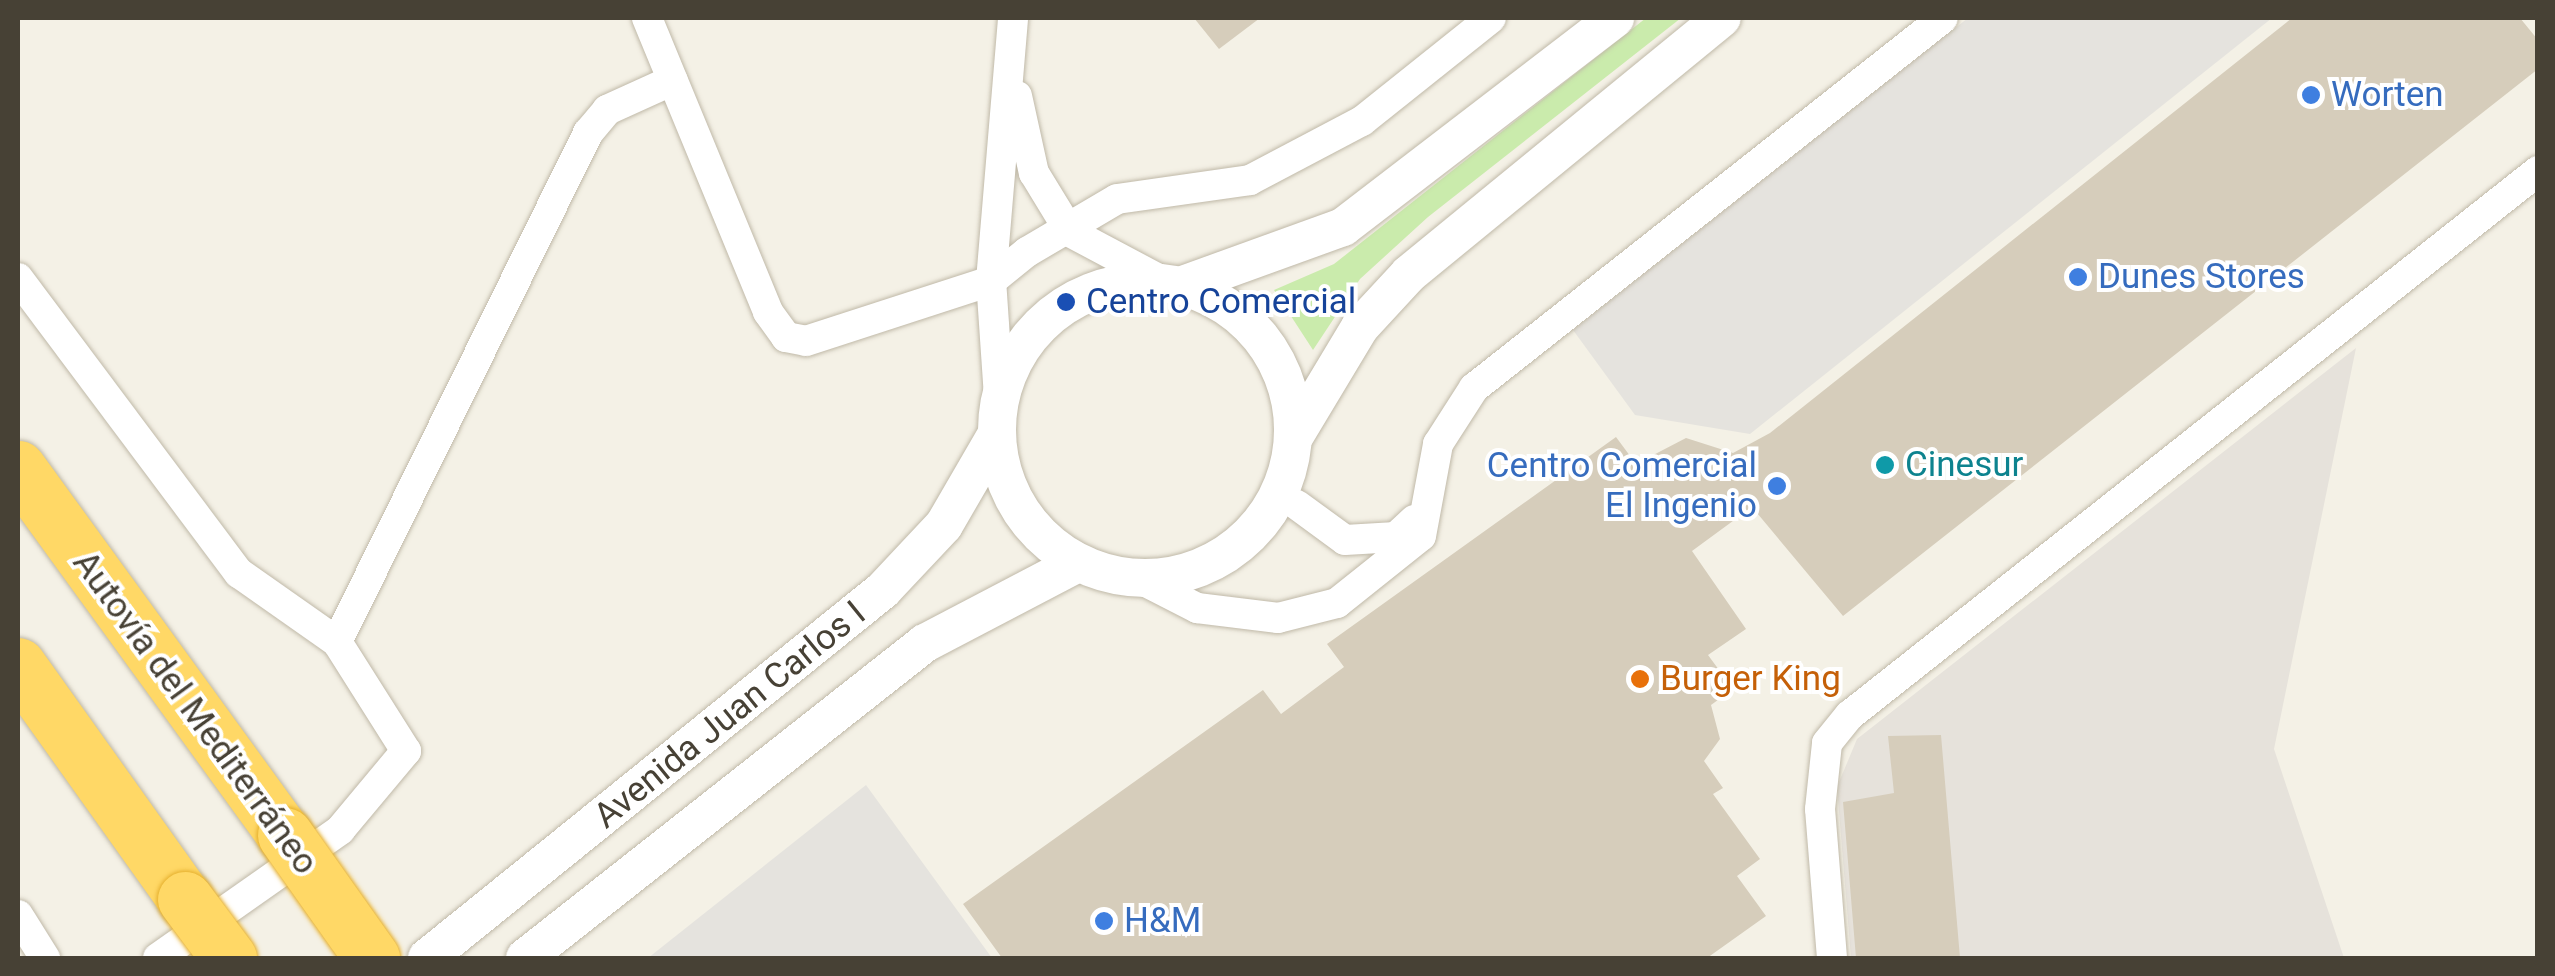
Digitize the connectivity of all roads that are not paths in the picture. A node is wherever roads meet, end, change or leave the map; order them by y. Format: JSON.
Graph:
{"nodes":[{"id":1,"x":647,"y":18,"type":"edge"},
{"id":2,"x":1012,"y":18,"type":"edge"},
{"id":3,"x":1492,"y":18,"type":"edge"},
{"id":4,"x":1615,"y":18,"type":"edge"},
{"id":5,"x":1722,"y":18,"type":"edge"},
{"id":6,"x":1942,"y":18,"type":"edge"},
{"id":7,"x":1014,"y":78,"type":"junction"},
{"id":8,"x":673,"y":80,"type":"junction"},
{"id":9,"x":2538,"y":171,"type":"edge"},
{"id":10,"x":1070,"y":232,"type":"junction"},
{"id":11,"x":18,"y":278,"type":"edge"},
{"id":12,"x":991,"y":281,"type":"junction"},
{"id":13,"x":1173,"y":284,"type":"junction"},
{"id":14,"x":998,"y":398,"type":"junction"},
{"id":15,"x":995,"y":437,"type":"junction"},
{"id":16,"x":1294,"y":437,"type":"junction"},
{"id":17,"x":18,"y":468,"type":"edge"},
{"id":18,"x":1430,"y":491,"type":"junction"},
{"id":19,"x":1297,"y":505,"type":"dead end"},
{"id":20,"x":1076,"y":564,"type":"junction"},
{"id":21,"x":1142,"y":580,"type":"junction"},
{"id":22,"x":337,"y":642,"type":"junction"},
{"id":23,"x":18,"y":665,"type":"edge"},
{"id":24,"x":18,"y":915,"type":"edge"},
{"id":25,"x":45,"y":958,"type":"edge"},
{"id":26,"x":158,"y":958,"type":"edge"},
{"id":27,"x":229,"y":958,"type":"edge"},
{"id":28,"x":372,"y":958,"type":"edge"},
{"id":29,"x":427,"y":958,"type":"edge"},
{"id":30,"x":526,"y":958,"type":"edge"},
{"id":31,"x":1832,"y":958,"type":"edge"}],
"edges":[{"from":1,"to":8,"type":"street"},
{"from":2,"to":7,"type":"street"},
{"from":3,"to":10,"type":"street"},
{"from":4,"to":13,"type":"street"},
{"from":5,"to":16,"type":"street"},
{"from":6,"to":18,"type":"street"},
{"from":7,"to":10,"type":"street"},
{"from":7,"to":12,"type":"street"},
{"from":8,"to":12,"type":"street"},
{"from":8,"to":22,"type":"street"},
{"from":9,"to":31,"type":"street"},
{"from":10,"to":12,"type":"street"},
{"from":10,"to":13,"type":"street"},
{"from":11,"to":22,"type":"street"},
{"from":12,"to":14,"type":"street"},
{"from":13,"to":14,"type":"street"},
{"from":13,"to":16,"type":"street"},
{"from":14,"to":15,"type":"street"},
{"from":15,"to":20,"type":"street"},
{"from":15,"to":29,"type":"street","name":"Avenida Juan Carlos I"},
{"from":16,"to":21,"type":"street"},
{"from":17,"to":28,"type":"highway","name":"Autovía del Mediterráneo","bridge":true},
{"from":18,"to":19,"type":"street"},
{"from":18,"to":21,"type":"street"},
{"from":20,"to":21,"type":"street"},
{"from":20,"to":30,"type":"street"},
{"from":22,"to":26,"type":"street"},
{"from":23,"to":27,"type":"highway","bridge":true},
{"from":24,"to":25,"type":"street"}]}
